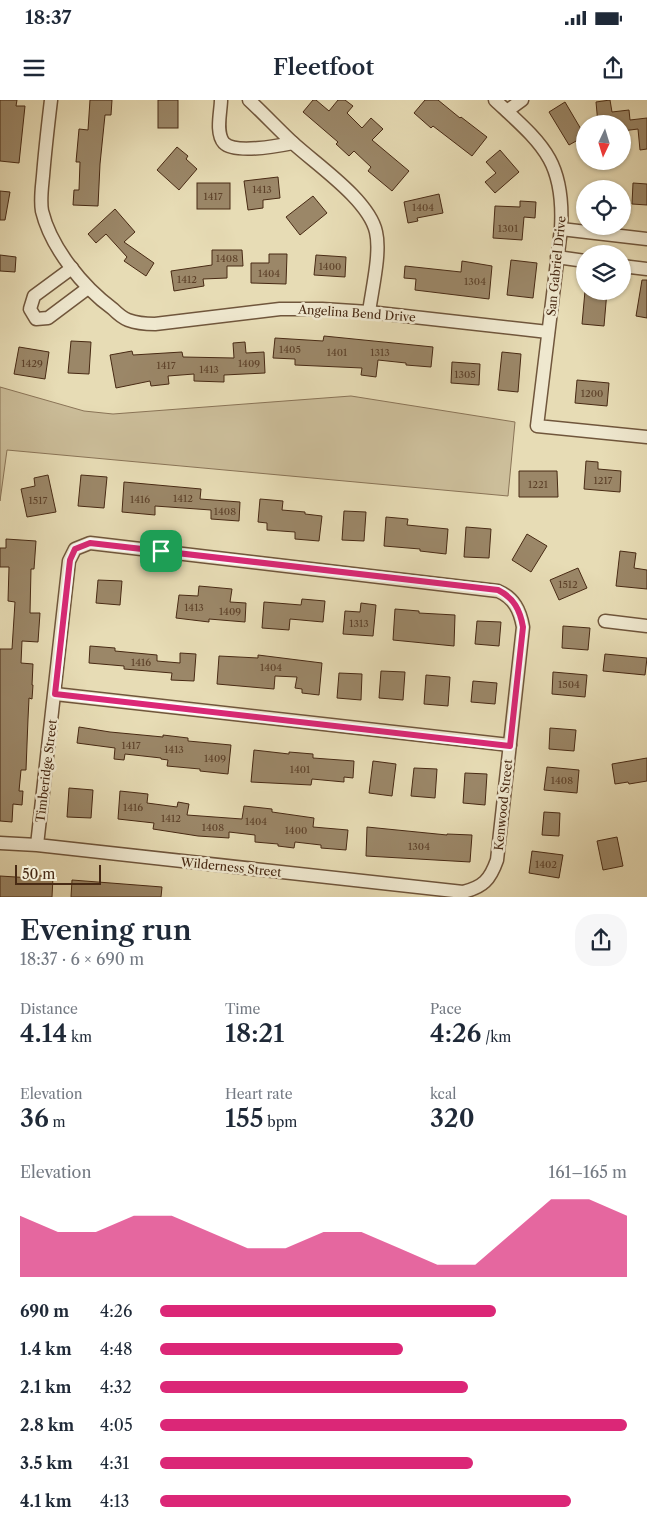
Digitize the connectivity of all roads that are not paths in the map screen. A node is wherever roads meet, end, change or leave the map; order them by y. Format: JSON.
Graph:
{"nodes":[{"id":1,"x":51,"y":100,"type":"edge"},
{"id":2,"x":221,"y":100,"type":"edge"},
{"id":3,"x":249,"y":100,"type":"edge"},
{"id":4,"x":495,"y":100,"type":"edge"},
{"id":5,"x":522,"y":100,"type":"edge"},
{"id":6,"x":508,"y":111,"type":"junction"},
{"id":7,"x":293,"y":143,"type":"junction"},
{"id":8,"x":561,"y":229,"type":"junction"},
{"id":9,"x":647,"y":239,"type":"edge"},
{"id":10,"x":557,"y":258,"type":"junction"},
{"id":11,"x":576,"y":260,"type":"edge"},
{"id":12,"x":631,"y":267,"type":"edge"},
{"id":13,"x":72,"y":268,"type":"junction"},
{"id":14,"x":647,"y":269,"type":"edge"},
{"id":15,"x":88,"y":288,"type":"junction"},
{"id":16,"x":369,"y":312,"type":"junction"},
{"id":17,"x":548,"y":332,"type":"junction"},
{"id":18,"x":647,"y":437,"type":"edge"},
{"id":19,"x":75,"y":549,"type":"joint"},
{"id":20,"x":605,"y":621,"type":"dead end"},
{"id":21,"x":647,"y":626,"type":"edge"},
{"id":22,"x":55,"y":694,"type":"junction"},
{"id":23,"x":510,"y":746,"type":"junction"},
{"id":24,"x":0,"y":843,"type":"edge"},
{"id":25,"x":37,"y":845,"type":"junction"},
{"id":26,"x":463,"y":892,"type":"joint"}],
"edges":[{"from":1,"to":13,"type":"street","name":"Angelina Bend Drive"},
{"from":2,"to":7,"type":"street"},
{"from":3,"to":7,"type":"street"},
{"from":4,"to":6,"type":"street","name":"San Gabriel Drive"},
{"from":5,"to":6,"type":"street"},
{"from":6,"to":8,"type":"street","name":"San Gabriel Drive"},
{"from":7,"to":16,"type":"street"},
{"from":8,"to":9,"type":"street"},
{"from":8,"to":10,"type":"street","name":"San Gabriel Drive"},
{"from":10,"to":11,"type":"street"},
{"from":10,"to":17,"type":"street","name":"San Gabriel Drive"},
{"from":12,"to":14,"type":"street"},
{"from":13,"to":15,"type":"street","name":"Angelina Bend Drive"},
{"from":13,"to":15,"type":"street"},
{"from":15,"to":16,"type":"street","name":"Angelina Bend Drive"},
{"from":16,"to":17,"type":"street","name":"Angelina Bend Drive"},
{"from":17,"to":18,"type":"street","name":"San Gabriel Drive"},
{"from":19,"to":22,"type":"street","name":"Timberidge Street"},
{"from":19,"to":23,"type":"street","name":"Kenwood Street"},
{"from":20,"to":21,"type":"street"},
{"from":22,"to":23,"type":"street"},
{"from":22,"to":25,"type":"street","name":"Timberidge Street"},
{"from":23,"to":26,"type":"street","name":"Kenwood Street"},
{"from":24,"to":25,"type":"street","name":"Wilderness Street"},
{"from":25,"to":26,"type":"street","name":"Wilderness Street"}]}
